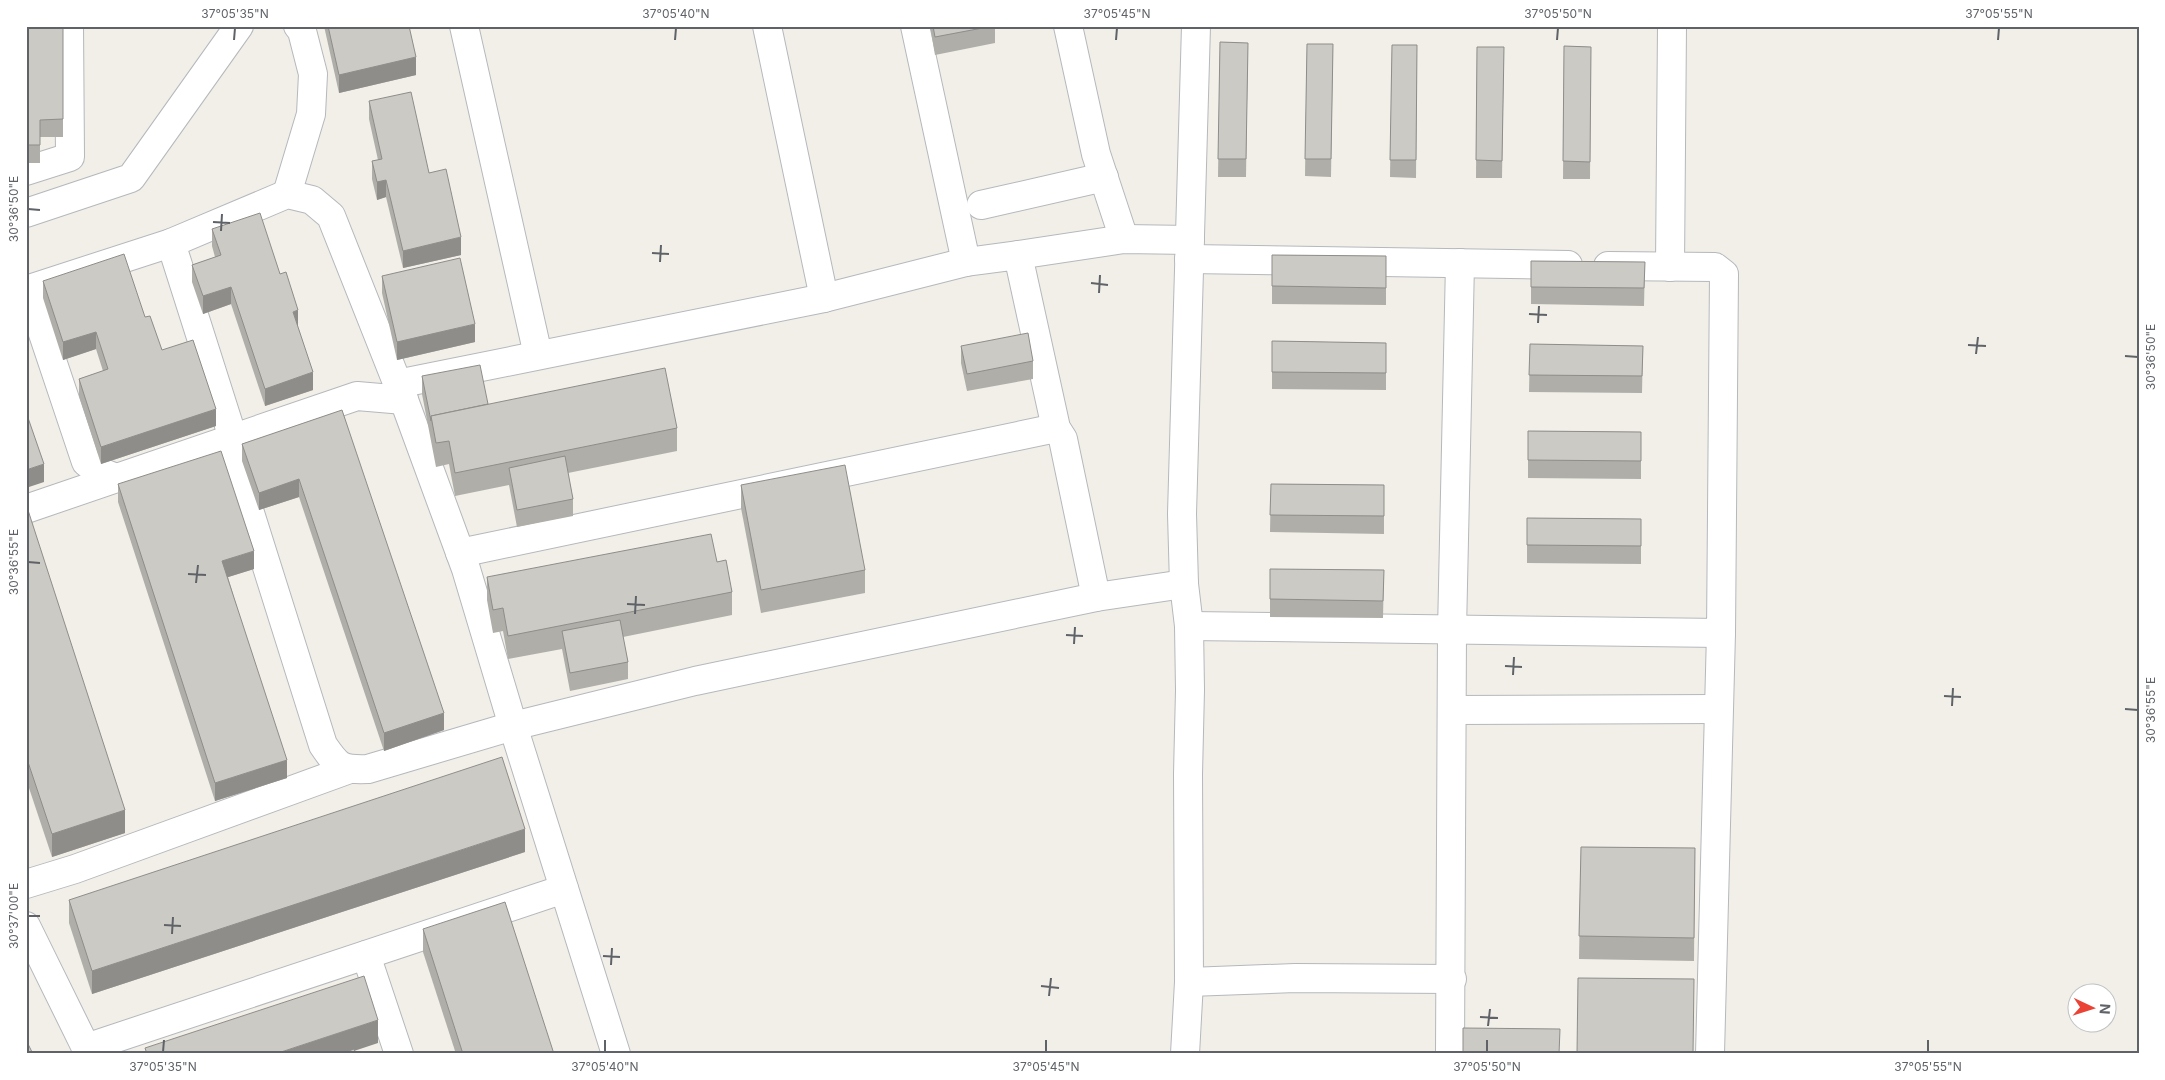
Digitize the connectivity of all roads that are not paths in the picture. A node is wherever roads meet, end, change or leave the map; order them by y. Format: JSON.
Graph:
{"nodes":[{"id":1,"x":69,"y":26,"type":"edge"},
{"id":2,"x":239,"y":26,"type":"edge"},
{"id":3,"x":298,"y":26,"type":"edge"},
{"id":4,"x":464,"y":26,"type":"edge"},
{"id":5,"x":767,"y":26,"type":"edge"},
{"id":6,"x":916,"y":26,"type":"edge"},
{"id":7,"x":1068,"y":26,"type":"edge"},
{"id":8,"x":1196,"y":26,"type":"edge"},
{"id":9,"x":1672,"y":26,"type":"edge"},
{"id":10,"x":26,"y":172,"type":"edge"},
{"id":11,"x":1104,"y":177,"type":"junction"},
{"id":12,"x":287,"y":194,"type":"junction"},
{"id":13,"x":982,"y":205,"type":"dead end"},
{"id":14,"x":26,"y":213,"type":"edge"},
{"id":15,"x":1124,"y":239,"type":"junction"},
{"id":16,"x":171,"y":243,"type":"junction"},
{"id":17,"x":1190,"y":250,"type":"junction"},
{"id":18,"x":1018,"y":255,"type":"junction"},
{"id":19,"x":966,"y":262,"type":"junction"},
{"id":20,"x":1460,"y":264,"type":"junction"},
{"id":21,"x":1670,"y":267,"type":"junction"},
{"id":22,"x":27,"y":290,"type":"edge"},
{"id":23,"x":824,"y":298,"type":"junction"},
{"id":24,"x":538,"y":355,"type":"junction"},
{"id":25,"x":400,"y":392,"type":"junction"},
{"id":26,"x":1056,"y":428,"type":"junction"},
{"id":27,"x":230,"y":439,"type":"junction"},
{"id":28,"x":116,"y":478,"type":"junction"},
{"id":29,"x":26,"y":509,"type":"edge"},
{"id":30,"x":460,"y":553,"type":"junction"},
{"id":31,"x":1184,"y":584,"type":"junction"},
{"id":32,"x":1096,"y":597,"type":"junction"},
{"id":33,"x":1189,"y":626,"type":"junction"},
{"id":34,"x":1452,"y":631,"type":"junction"},
{"id":35,"x":1721,"y":633,"type":"junction"},
{"id":36,"x":1452,"y":710,"type":"junction"},
{"id":37,"x":1718,"y":710,"type":"junction"},
{"id":38,"x":513,"y":726,"type":"junction"},
{"id":39,"x":347,"y":770,"type":"junction"},
{"id":40,"x":26,"y":884,"type":"edge"},
{"id":41,"x":564,"y":889,"type":"junction"},
{"id":42,"x":26,"y":926,"type":"edge"},
{"id":43,"x":366,"y":955,"type":"junction"},
{"id":44,"x":1452,"y":979,"type":"junction"},
{"id":45,"x":1189,"y":982,"type":"junction"},
{"id":46,"x":88,"y":1051,"type":"edge"},
{"id":47,"x":399,"y":1054,"type":"edge"},
{"id":48,"x":616,"y":1054,"type":"edge"},
{"id":49,"x":1185,"y":1054,"type":"edge"},
{"id":50,"x":1450,"y":1054,"type":"edge"},
{"id":51,"x":1710,"y":1054,"type":"edge"}],
"edges":[{"from":1,"to":10,"type":"lane"},
{"from":2,"to":14,"type":"lane"},
{"from":3,"to":12,"type":"lane"},
{"from":4,"to":24,"type":"lane"},
{"from":5,"to":23,"type":"lane"},
{"from":6,"to":19,"type":"lane"},
{"from":7,"to":11,"type":"lane"},
{"from":8,"to":17,"type":"lane"},
{"from":9,"to":21,"type":"lane"},
{"from":11,"to":13,"type":"lane"},
{"from":11,"to":15,"type":"lane"},
{"from":12,"to":16,"type":"lane"},
{"from":12,"to":25,"type":"lane"},
{"from":15,"to":17,"type":"lane"},
{"from":15,"to":18,"type":"lane"},
{"from":16,"to":22,"type":"lane"},
{"from":16,"to":27,"type":"lane"},
{"from":17,"to":20,"type":"lane"},
{"from":17,"to":31,"type":"lane"},
{"from":18,"to":19,"type":"lane"},
{"from":18,"to":26,"type":"lane"},
{"from":19,"to":23,"type":"lane"},
{"from":20,"to":21,"type":"lane"},
{"from":20,"to":34,"type":"lane"},
{"from":21,"to":35,"type":"lane"},
{"from":22,"to":28,"type":"lane"},
{"from":23,"to":24,"type":"lane"},
{"from":24,"to":25,"type":"lane"},
{"from":25,"to":27,"type":"lane"},
{"from":25,"to":30,"type":"lane"},
{"from":26,"to":30,"type":"lane"},
{"from":26,"to":32,"type":"lane"},
{"from":27,"to":28,"type":"lane"},
{"from":27,"to":39,"type":"lane"},
{"from":28,"to":29,"type":"lane"},
{"from":30,"to":38,"type":"lane"},
{"from":31,"to":32,"type":"lane"},
{"from":31,"to":33,"type":"lane"},
{"from":32,"to":38,"type":"lane"},
{"from":33,"to":34,"type":"lane"},
{"from":33,"to":45,"type":"lane"},
{"from":34,"to":35,"type":"lane"},
{"from":34,"to":36,"type":"lane"},
{"from":35,"to":37,"type":"lane"},
{"from":36,"to":37,"type":"lane"},
{"from":36,"to":44,"type":"lane"},
{"from":37,"to":51,"type":"lane"},
{"from":38,"to":39,"type":"lane"},
{"from":38,"to":41,"type":"lane"},
{"from":39,"to":40,"type":"lane"},
{"from":41,"to":43,"type":"lane"},
{"from":41,"to":48,"type":"lane"},
{"from":42,"to":46,"type":"lane"},
{"from":43,"to":46,"type":"lane"},
{"from":43,"to":47,"type":"lane"},
{"from":44,"to":45,"type":"lane"},
{"from":44,"to":50,"type":"lane"},
{"from":45,"to":49,"type":"lane"}]}
